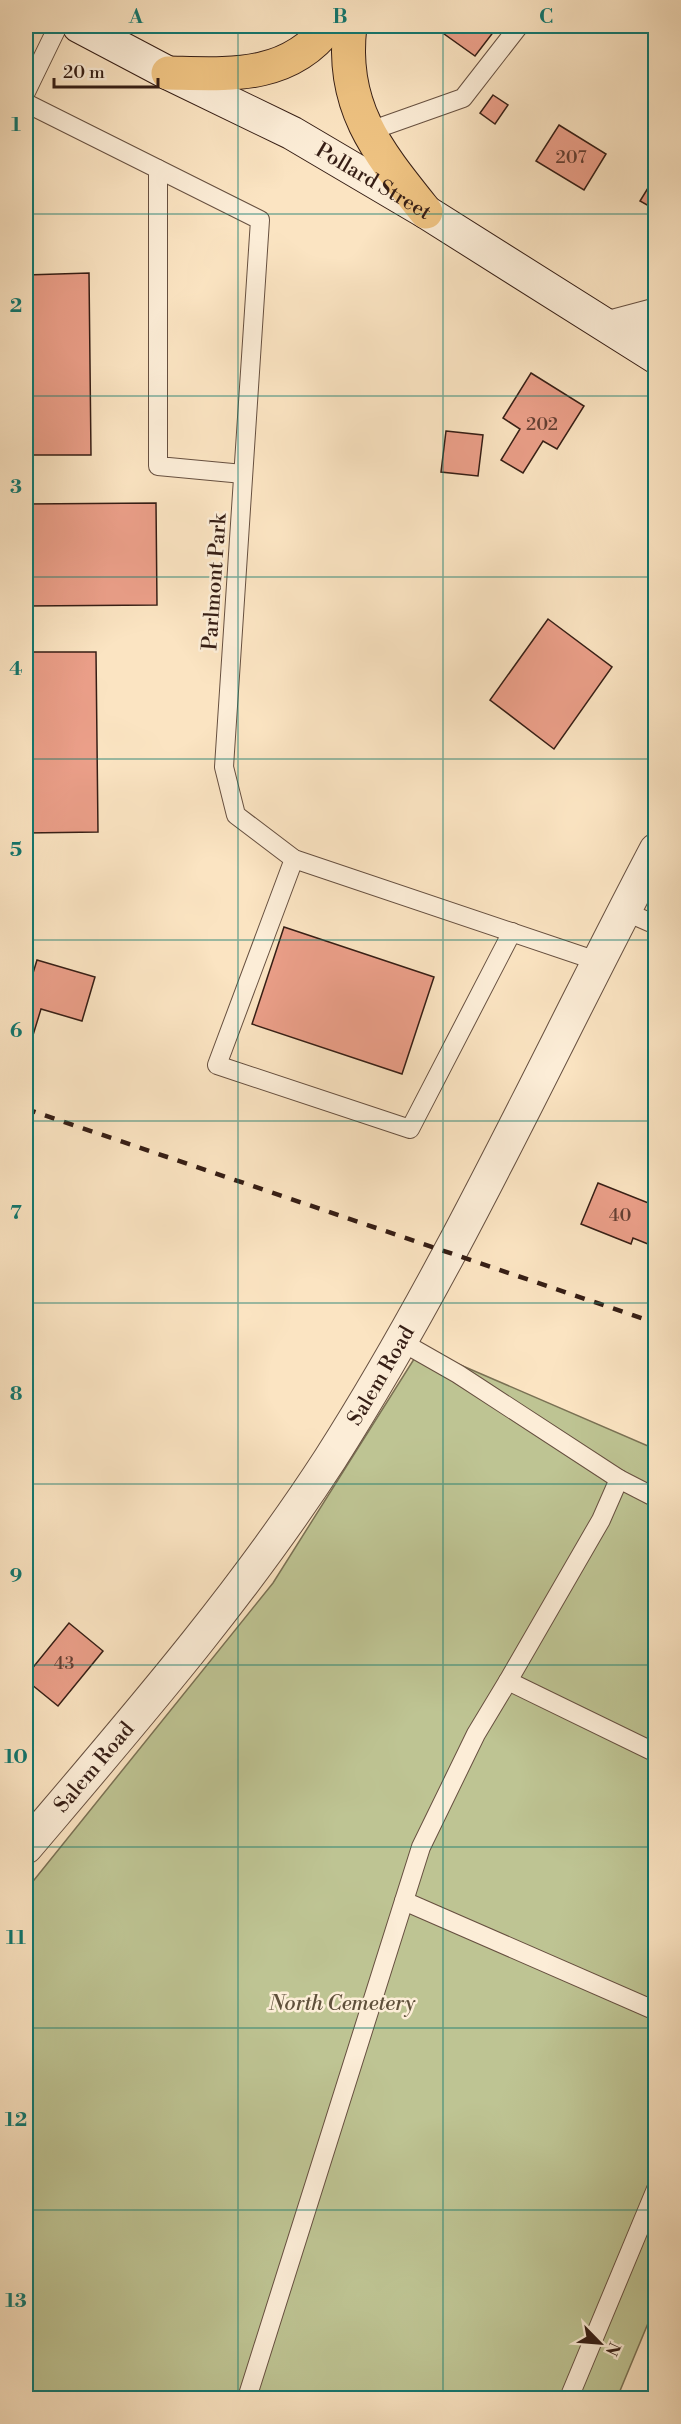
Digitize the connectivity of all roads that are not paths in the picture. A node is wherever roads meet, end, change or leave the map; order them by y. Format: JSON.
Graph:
{"nodes":[{"id":1,"x":58,"y":26,"type":"edge"},
{"id":2,"x":79,"y":26,"type":"edge"},
{"id":3,"x":329,"y":26,"type":"edge"},
{"id":4,"x":350,"y":26,"type":"edge"},
{"id":5,"x":519,"y":26,"type":"edge"},
{"id":6,"x":168,"y":73,"type":"junction"},
{"id":7,"x":26,"y":92,"type":"edge"},
{"id":8,"x":26,"y":103,"type":"edge"},
{"id":9,"x":367,"y":132,"type":"junction"},
{"id":10,"x":158,"y":169,"type":"junction"},
{"id":11,"x":426,"y":212,"type":"junction"},
{"id":12,"x":656,"y":315,"type":"edge"},
{"id":13,"x":611,"y":327,"type":"junction"},
{"id":14,"x":656,"y":357,"type":"edge"},
{"id":15,"x":243,"y":474,"type":"junction"},
{"id":16,"x":656,"y":850,"type":"edge"},
{"id":17,"x":294,"y":859,"type":"junction"},
{"id":18,"x":624,"y":911,"type":"junction"},
{"id":19,"x":656,"y":926,"type":"edge"},
{"id":20,"x":512,"y":932,"type":"junction"},
{"id":21,"x":597,"y":961,"type":"junction"},
{"id":22,"x":400,"y":1341,"type":"junction"},
{"id":23,"x":619,"y":1479,"type":"junction"},
{"id":24,"x":656,"y":1498,"type":"edge"},
{"id":25,"x":508,"y":1681,"type":"junction"},
{"id":26,"x":656,"y":1753,"type":"edge"},
{"id":27,"x":26,"y":1847,"type":"edge"},
{"id":28,"x":404,"y":1902,"type":"junction"},
{"id":29,"x":656,"y":2011,"type":"edge"},
{"id":30,"x":656,"y":2189,"type":"edge"},
{"id":31,"x":247,"y":2398,"type":"edge"},
{"id":32,"x":569,"y":2398,"type":"edge"}],
"edges":[{"from":1,"to":7,"type":"lane"},
{"from":2,"to":6,"type":"street","name":"Pollard Street"},
{"from":3,"to":6,"type":"main road"},
{"from":4,"to":9,"type":"main road"},
{"from":5,"to":9,"type":"lane"},
{"from":6,"to":11,"type":"street","name":"Pollard Street"},
{"from":8,"to":10,"type":"lane","name":"Parlmont Park"},
{"from":9,"to":11,"type":"main road"},
{"from":10,"to":15,"type":"lane","name":"Parlmont Park"},
{"from":10,"to":15,"type":"lane"},
{"from":11,"to":13,"type":"street","name":"Pollard Street"},
{"from":12,"to":13,"type":"street"},
{"from":13,"to":14,"type":"street","name":"Pollard Street"},
{"from":15,"to":17,"type":"lane","name":"Parlmont Park"},
{"from":16,"to":18,"type":"street","name":"Salem Road"},
{"from":17,"to":20,"type":"lane","name":"Parlmont Park"},
{"from":17,"to":20,"type":"lane"},
{"from":18,"to":19,"type":"lane"},
{"from":18,"to":21,"type":"street","name":"Salem Road"},
{"from":20,"to":21,"type":"lane","name":"Parlmont Park"},
{"from":21,"to":22,"type":"street","name":"Salem Road"},
{"from":22,"to":23,"type":"lane"},
{"from":22,"to":27,"type":"street","name":"Salem Road"},
{"from":23,"to":24,"type":"lane"},
{"from":23,"to":25,"type":"lane"},
{"from":25,"to":26,"type":"lane"},
{"from":25,"to":28,"type":"lane"},
{"from":28,"to":29,"type":"lane"},
{"from":28,"to":31,"type":"lane"},
{"from":30,"to":32,"type":"lane"}]}
